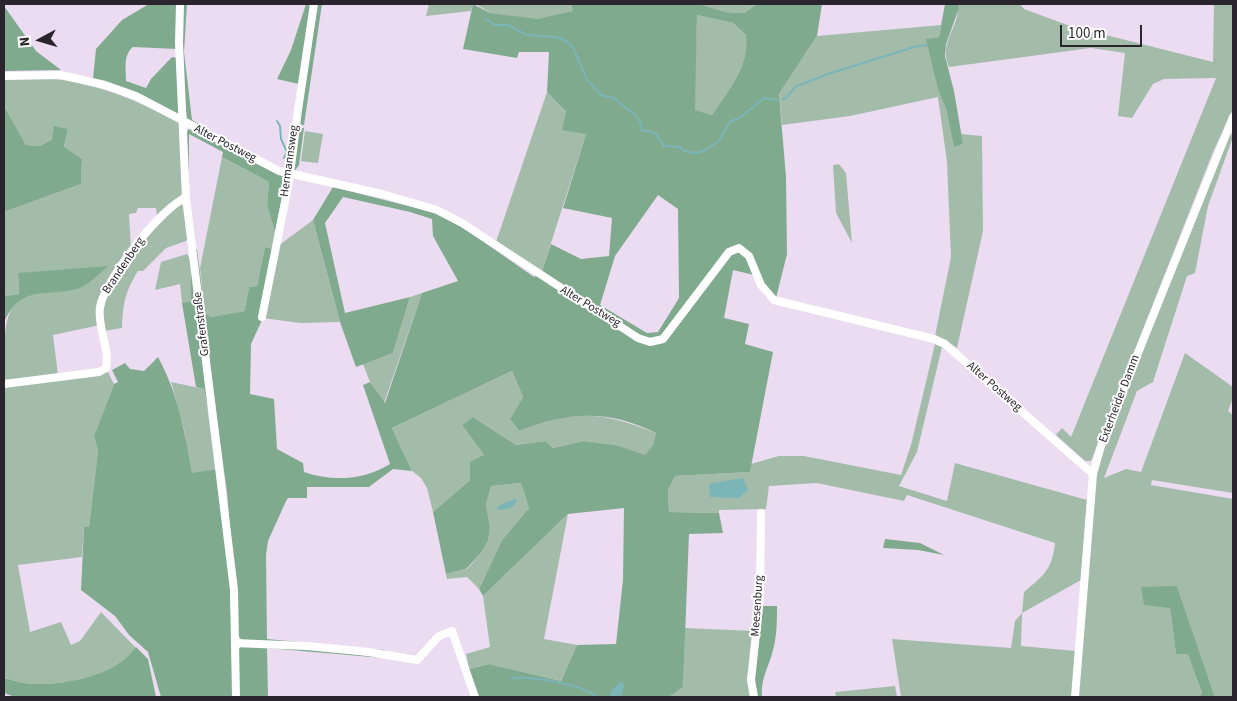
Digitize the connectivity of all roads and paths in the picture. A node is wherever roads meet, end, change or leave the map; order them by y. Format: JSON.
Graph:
{"nodes":[{"id":1,"x":180,"y":4,"type":"edge"},
{"id":2,"x":314,"y":4,"type":"edge"},
{"id":3,"x":4,"y":76,"type":"edge"},
{"id":4,"x":1233,"y":117,"type":"edge"},
{"id":5,"x":183,"y":122,"type":"junction"},
{"id":6,"x":289,"y":174,"type":"junction"},
{"id":7,"x":186,"y":198,"type":"junction"},
{"id":8,"x":262,"y":317,"type":"dead end"},
{"id":9,"x":4,"y":384,"type":"edge"},
{"id":10,"x":1093,"y":474,"type":"junction"},
{"id":11,"x":761,"y":513,"type":"dead end"},
{"id":12,"x":235,"y":643,"type":"junction"},
{"id":13,"x":236,"y":697,"type":"edge"},
{"id":14,"x":474,"y":697,"type":"edge"},
{"id":15,"x":754,"y":697,"type":"edge"},
{"id":16,"x":1074,"y":697,"type":"edge"}],
"edges":[{"from":1,"to":5,"type":"street","name":"Grafenstraße"},
{"from":2,"to":6,"type":"street","name":"Hermannsweg"},
{"from":3,"to":5,"type":"street","name":"Alter Postweg"},
{"from":4,"to":10,"type":"street","name":"Exterheider Damm"},
{"from":5,"to":6,"type":"street","name":"Alter Postweg"},
{"from":5,"to":7,"type":"street","name":"Grafenstraße"},
{"from":6,"to":8,"type":"street","name":"Hermannsweg"},
{"from":6,"to":10,"type":"street","name":"Alter Postweg"},
{"from":7,"to":9,"type":"street","name":"Brandenberg"},
{"from":7,"to":12,"type":"street","name":"Grafenstraße"},
{"from":10,"to":16,"type":"street","name":"Exterheider Damm"},
{"from":11,"to":15,"type":"street","name":"Meesenburg"},
{"from":12,"to":13,"type":"street","name":"Grafenstraße"},
{"from":12,"to":14,"type":"street"}]}
